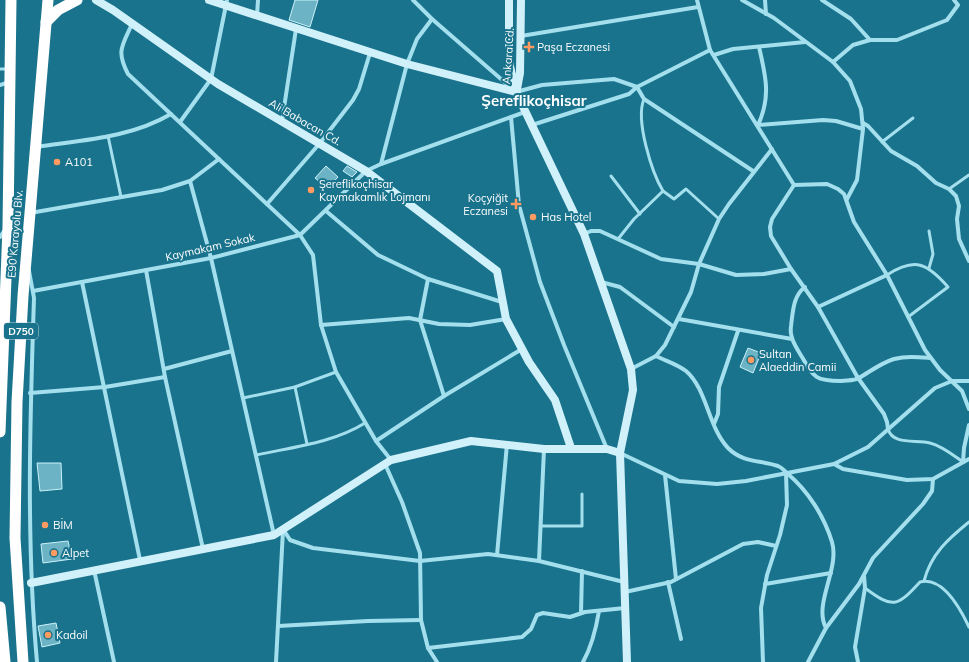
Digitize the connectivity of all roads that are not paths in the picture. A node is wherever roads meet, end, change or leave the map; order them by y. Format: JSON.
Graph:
{"nodes":[{"id":1,"x":11,"y":0,"type":"edge"},
{"id":2,"x":48,"y":0,"type":"edge"},
{"id":3,"x":77,"y":0,"type":"edge"},
{"id":4,"x":96,"y":0,"type":"edge"},
{"id":5,"x":210,"y":0,"type":"edge"},
{"id":6,"x":258,"y":0,"type":"edge"},
{"id":7,"x":413,"y":0,"type":"edge"},
{"id":8,"x":509,"y":0,"type":"edge"},
{"id":9,"x":521,"y":0,"type":"edge"},
{"id":10,"x":697,"y":0,"type":"edge"},
{"id":11,"x":742,"y":0,"type":"edge"},
{"id":12,"x":766,"y":0,"type":"edge"},
{"id":13,"x":822,"y":0,"type":"edge"},
{"id":14,"x":954,"y":0,"type":"edge"},
{"id":15,"x":226,"y":3,"type":"edge"},
{"id":16,"x":698,"y":7,"type":"junction"},
{"id":17,"x":766,"y":14,"type":"junction"},
{"id":18,"x":257,"y":16,"type":"junction"},
{"id":19,"x":432,"y":19,"type":"junction"},
{"id":20,"x":46,"y":22,"type":"junction"},
{"id":21,"x":132,"y":24,"type":"junction"},
{"id":22,"x":296,"y":29,"type":"junction"},
{"id":23,"x":520,"y":36,"type":"junction"},
{"id":24,"x":870,"y":40,"type":"junction"},
{"id":25,"x":805,"y":42,"type":"junction"},
{"id":26,"x":759,"y":48,"type":"junction"},
{"id":27,"x":710,"y":50,"type":"junction"},
{"id":28,"x":370,"y":53,"type":"junction"},
{"id":29,"x":714,"y":55,"type":"junction"},
{"id":30,"x":834,"y":62,"type":"junction"},
{"id":31,"x":407,"y":64,"type":"junction"},
{"id":32,"x":4,"y":69,"type":"edge"},
{"id":33,"x":211,"y":79,"type":"junction"},
{"id":34,"x":4,"y":83,"type":"edge"},
{"id":35,"x":637,"y":87,"type":"junction"},
{"id":36,"x":516,"y":92,"type":"junction"},
{"id":37,"x":644,"y":99,"type":"junction"},
{"id":38,"x":525,"y":112,"type":"junction"},
{"id":39,"x":171,"y":114,"type":"junction"},
{"id":40,"x":511,"y":117,"type":"junction"},
{"id":41,"x":913,"y":118,"type":"dead end"},
{"id":42,"x":282,"y":121,"type":"junction"},
{"id":43,"x":180,"y":122,"type":"junction"},
{"id":44,"x":863,"y":123,"type":"junction"},
{"id":45,"x":532,"y":125,"type":"junction"},
{"id":46,"x":758,"y":126,"type":"junction"},
{"id":47,"x":863,"y":129,"type":"junction"},
{"id":48,"x":108,"y":136,"type":"junction"},
{"id":49,"x":882,"y":142,"type":"junction"},
{"id":50,"x":320,"y":143,"type":"junction"},
{"id":51,"x":36,"y":147,"type":"junction"},
{"id":52,"x":772,"y":149,"type":"junction"},
{"id":53,"x":220,"y":159,"type":"junction"},
{"id":54,"x":381,"y":164,"type":"junction"},
{"id":55,"x":366,"y":171,"type":"junction"},
{"id":56,"x":754,"y":172,"type":"junction"},
{"id":57,"x":969,"y":175,"type":"edge"},
{"id":58,"x":611,"y":176,"type":"dead end"},
{"id":59,"x":190,"y":181,"type":"junction"},
{"id":60,"x":794,"y":185,"type":"junction"},
{"id":61,"x":949,"y":189,"type":"junction"},
{"id":62,"x":663,"y":191,"type":"junction"},
{"id":63,"x":121,"y":197,"type":"junction"},
{"id":64,"x":847,"y":199,"type":"junction"},
{"id":65,"x":267,"y":204,"type":"junction"},
{"id":66,"x":326,"y":211,"type":"junction"},
{"id":67,"x":30,"y":213,"type":"junction"},
{"id":68,"x":640,"y":214,"type":"junction"},
{"id":69,"x":719,"y":219,"type":"junction"},
{"id":70,"x":8,"y":227,"type":"junction"},
{"id":71,"x":929,"y":231,"type":"dead end"},
{"id":72,"x":584,"y":234,"type":"junction"},
{"id":73,"x":300,"y":235,"type":"junction"},
{"id":74,"x":0,"y":237,"type":"edge"},
{"id":75,"x":618,"y":239,"type":"junction"},
{"id":76,"x":211,"y":258,"type":"junction"},
{"id":77,"x":969,"y":261,"type":"edge"},
{"id":78,"x":26,"y":262,"type":"junction"},
{"id":79,"x":699,"y":264,"type":"junction"},
{"id":80,"x":929,"y":268,"type":"junction"},
{"id":81,"x":791,"y":269,"type":"junction"},
{"id":82,"x":146,"y":270,"type":"junction"},
{"id":83,"x":887,"y":275,"type":"junction"},
{"id":84,"x":428,"y":279,"type":"junction"},
{"id":85,"x":82,"y":282,"type":"junction"},
{"id":86,"x":601,"y":282,"type":"junction"},
{"id":87,"x":805,"y":287,"type":"junction"},
{"id":88,"x":33,"y":291,"type":"junction"},
{"id":89,"x":502,"y":302,"type":"junction"},
{"id":90,"x":818,"y":307,"type":"junction"},
{"id":91,"x":908,"y":317,"type":"junction"},
{"id":92,"x":506,"y":319,"type":"junction"},
{"id":93,"x":420,"y":320,"type":"junction"},
{"id":94,"x":678,"y":320,"type":"junction"},
{"id":95,"x":321,"y":325,"type":"junction"},
{"id":96,"x":674,"y":327,"type":"junction"},
{"id":97,"x":738,"y":331,"type":"junction"},
{"id":98,"x":792,"y":339,"type":"junction"},
{"id":99,"x":522,"y":349,"type":"junction"},
{"id":100,"x":232,"y":351,"type":"junction"},
{"id":101,"x":656,"y":356,"type":"junction"},
{"id":102,"x":930,"y":358,"type":"junction"},
{"id":103,"x":164,"y":369,"type":"junction"},
{"id":104,"x":631,"y":369,"type":"junction"},
{"id":105,"x":336,"y":372,"type":"junction"},
{"id":106,"x":165,"y":377,"type":"junction"},
{"id":107,"x":858,"y":378,"type":"junction"},
{"id":108,"x":952,"y":381,"type":"junction"},
{"id":109,"x":969,"y":381,"type":"edge"},
{"id":110,"x":105,"y":387,"type":"junction"},
{"id":111,"x":294,"y":387,"type":"junction"},
{"id":112,"x":30,"y":393,"type":"junction"},
{"id":113,"x":444,"y":396,"type":"junction"},
{"id":114,"x":243,"y":398,"type":"junction"},
{"id":115,"x":969,"y":409,"type":"edge"},
{"id":116,"x":365,"y":423,"type":"junction"},
{"id":117,"x":714,"y":424,"type":"junction"},
{"id":118,"x":969,"y":425,"type":"edge"},
{"id":119,"x":888,"y":430,"type":"junction"},
{"id":120,"x":0,"y":432,"type":"edge"},
{"id":121,"x":376,"y":441,"type":"junction"},
{"id":122,"x":307,"y":444,"type":"junction"},
{"id":123,"x":507,"y":444,"type":"junction"},
{"id":124,"x":544,"y":448,"type":"junction"},
{"id":125,"x":571,"y":448,"type":"junction"},
{"id":126,"x":607,"y":449,"type":"junction"},
{"id":127,"x":620,"y":453,"type":"junction"},
{"id":128,"x":256,"y":456,"type":"junction"},
{"id":129,"x":969,"y":459,"type":"edge"},
{"id":130,"x":388,"y":462,"type":"junction"},
{"id":131,"x":963,"y":462,"type":"junction"},
{"id":132,"x":834,"y":464,"type":"junction"},
{"id":133,"x":786,"y":472,"type":"junction"},
{"id":134,"x":665,"y":475,"type":"junction"},
{"id":135,"x":933,"y":479,"type":"junction"},
{"id":136,"x":582,"y":494,"type":"dead end"},
{"id":137,"x":969,"y":522,"type":"edge"},
{"id":138,"x":541,"y":526,"type":"junction"},
{"id":139,"x":283,"y":529,"type":"junction"},
{"id":140,"x":274,"y":535,"type":"junction"},
{"id":141,"x":776,"y":546,"type":"junction"},
{"id":142,"x":203,"y":549,"type":"junction"},
{"id":143,"x":497,"y":555,"type":"junction"},
{"id":144,"x":140,"y":560,"type":"junction"},
{"id":145,"x":420,"y":561,"type":"junction"},
{"id":146,"x":539,"y":561,"type":"junction"},
{"id":147,"x":94,"y":569,"type":"junction"},
{"id":148,"x":582,"y":571,"type":"junction"},
{"id":149,"x":831,"y":573,"type":"junction"},
{"id":150,"x":864,"y":574,"type":"junction"},
{"id":151,"x":676,"y":579,"type":"junction"},
{"id":152,"x":924,"y":581,"type":"junction"},
{"id":153,"x":624,"y":582,"type":"junction"},
{"id":154,"x":668,"y":582,"type":"junction"},
{"id":155,"x":31,"y":583,"type":"junction"},
{"id":156,"x":765,"y":584,"type":"junction"},
{"id":157,"x":865,"y":588,"type":"junction"},
{"id":158,"x":625,"y":592,"type":"junction"},
{"id":159,"x":0,"y":607,"type":"edge"},
{"id":160,"x":625,"y":608,"type":"junction"},
{"id":161,"x":599,"y":611,"type":"junction"},
{"id":162,"x":581,"y":613,"type":"junction"},
{"id":163,"x":421,"y":620,"type":"junction"},
{"id":164,"x":278,"y":626,"type":"junction"},
{"id":165,"x":969,"y":627,"type":"edge"},
{"id":166,"x":826,"y":628,"type":"junction"},
{"id":167,"x":680,"y":639,"type":"dead end"},
{"id":168,"x":428,"y":648,"type":"junction"},
{"id":169,"x":5,"y":662,"type":"edge"},
{"id":170,"x":23,"y":662,"type":"edge"},
{"id":171,"x":37,"y":662,"type":"edge"},
{"id":172,"x":114,"y":662,"type":"edge"},
{"id":173,"x":276,"y":662,"type":"edge"},
{"id":174,"x":437,"y":662,"type":"edge"},
{"id":175,"x":584,"y":662,"type":"edge"},
{"id":176,"x":627,"y":662,"type":"edge"},
{"id":177,"x":763,"y":662,"type":"edge"},
{"id":178,"x":808,"y":662,"type":"edge"},
{"id":179,"x":858,"y":662,"type":"edge"}],
"edges":[{"from":1,"to":32,"type":"highway","name":"E90 Karayolu Blv.","number":"D750"},
{"from":2,"to":20,"type":"highway","name":"E90 Karayolu Blv.","number":"D750"},
{"from":3,"to":20,"type":"highway"},
{"from":4,"to":21,"type":"street","name":"Ali Babacan Cd."},
{"from":5,"to":15,"type":"street"},
{"from":6,"to":18,"type":"street"},
{"from":7,"to":19,"type":"street"},
{"from":8,"to":36,"type":"street","name":"Ankara Cd."},
{"from":9,"to":23,"type":"street","name":"Ankara Cd."},
{"from":10,"to":16,"type":"street"},
{"from":11,"to":17,"type":"street"},
{"from":12,"to":17,"type":"street"},
{"from":13,"to":24,"type":"street"},
{"from":14,"to":24,"type":"street"},
{"from":15,"to":18,"type":"street"},
{"from":15,"to":33,"type":"street"},
{"from":16,"to":23,"type":"street"},
{"from":16,"to":27,"type":"street"},
{"from":17,"to":25,"type":"street"},
{"from":18,"to":22,"type":"street"},
{"from":19,"to":31,"type":"street"},
{"from":19,"to":36,"type":"street"},
{"from":20,"to":51,"type":"highway","name":"E90 Karayolu Blv.","number":"D750"},
{"from":21,"to":33,"type":"street","name":"Ali Babacan Cd."},
{"from":21,"to":39,"type":"street"},
{"from":22,"to":28,"type":"street"},
{"from":22,"to":42,"type":"street"},
{"from":23,"to":36,"type":"street","name":"Ankara Cd."},
{"from":24,"to":30,"type":"street"},
{"from":25,"to":26,"type":"street"},
{"from":25,"to":30,"type":"street"},
{"from":26,"to":29,"type":"street"},
{"from":26,"to":46,"type":"street"},
{"from":27,"to":29,"type":"street"},
{"from":27,"to":35,"type":"street"},
{"from":28,"to":31,"type":"street"},
{"from":28,"to":50,"type":"street"},
{"from":29,"to":46,"type":"street"},
{"from":30,"to":44,"type":"street"},
{"from":31,"to":36,"type":"street"},
{"from":31,"to":54,"type":"street"},
{"from":32,"to":34,"type":"highway","name":"E90 Karayolu Blv.","number":"D750"},
{"from":33,"to":42,"type":"street","name":"Ali Babacan Cd."},
{"from":33,"to":43,"type":"street"},
{"from":34,"to":70,"type":"highway","name":"E90 Karayolu Blv.","number":"D750"},
{"from":35,"to":36,"type":"street"},
{"from":35,"to":37,"type":"street"},
{"from":35,"to":45,"type":"street"},
{"from":36,"to":38,"type":"street"},
{"from":37,"to":56,"type":"street"},
{"from":37,"to":62,"type":"lane"},
{"from":38,"to":40,"type":"street","name":"Kaymakam Sokak"},
{"from":38,"to":45,"type":"street"},
{"from":39,"to":43,"type":"street"},
{"from":39,"to":48,"type":"street"},
{"from":40,"to":54,"type":"street","name":"Kaymakam Sokak"},
{"from":40,"to":126,"type":"street"},
{"from":41,"to":49,"type":"lane"},
{"from":42,"to":50,"type":"street","name":"Ali Babacan Cd."},
{"from":43,"to":53,"type":"street"},
{"from":44,"to":47,"type":"street"},
{"from":44,"to":49,"type":"street"},
{"from":45,"to":72,"type":"street"},
{"from":46,"to":47,"type":"street"},
{"from":46,"to":52,"type":"street"},
{"from":47,"to":64,"type":"street"},
{"from":48,"to":51,"type":"street"},
{"from":48,"to":63,"type":"lane"},
{"from":49,"to":61,"type":"street"},
{"from":50,"to":55,"type":"street","name":"Ali Babacan Cd."},
{"from":50,"to":65,"type":"street"},
{"from":51,"to":67,"type":"highway","name":"E90 Karayolu Blv.","number":"D750"},
{"from":52,"to":56,"type":"street"},
{"from":52,"to":60,"type":"street"},
{"from":53,"to":59,"type":"street"},
{"from":53,"to":65,"type":"street"},
{"from":54,"to":55,"type":"street","name":"Kaymakam Sokak"},
{"from":55,"to":66,"type":"street","name":"Kaymakam Sokak"},
{"from":55,"to":89,"type":"street","name":"Ali Babacan Cd."},
{"from":56,"to":69,"type":"street"},
{"from":57,"to":61,"type":"lane"},
{"from":58,"to":68,"type":"lane"},
{"from":59,"to":63,"type":"street"},
{"from":59,"to":76,"type":"street"},
{"from":60,"to":64,"type":"street"},
{"from":60,"to":81,"type":"street"},
{"from":61,"to":77,"type":"street"},
{"from":62,"to":68,"type":"lane"},
{"from":62,"to":69,"type":"lane"},
{"from":63,"to":67,"type":"street"},
{"from":64,"to":83,"type":"street"},
{"from":65,"to":73,"type":"street"},
{"from":66,"to":73,"type":"street","name":"Kaymakam Sokak"},
{"from":66,"to":84,"type":"street"},
{"from":67,"to":78,"type":"highway","name":"E90 Karayolu Blv.","number":"D750"},
{"from":68,"to":75,"type":"lane"},
{"from":69,"to":79,"type":"street"},
{"from":70,"to":74,"type":"street"},
{"from":70,"to":120,"type":"highway","name":"E90 Karayolu Blv.","number":"D750"},
{"from":71,"to":80,"type":"lane"},
{"from":72,"to":75,"type":"street"},
{"from":72,"to":86,"type":"street"},
{"from":73,"to":76,"type":"street","name":"Kaymakam Sokak"},
{"from":73,"to":95,"type":"street"},
{"from":75,"to":79,"type":"street"},
{"from":76,"to":82,"type":"street","name":"Kaymakam Sokak"},
{"from":76,"to":100,"type":"street"},
{"from":78,"to":88,"type":"street"},
{"from":78,"to":170,"type":"highway","name":"E90 Karayolu Blv.","number":"D750"},
{"from":79,"to":81,"type":"street"},
{"from":79,"to":94,"type":"street"},
{"from":80,"to":83,"type":"lane"},
{"from":80,"to":91,"type":"lane"},
{"from":81,"to":87,"type":"street"},
{"from":82,"to":85,"type":"street","name":"Kaymakam Sokak"},
{"from":82,"to":103,"type":"street"},
{"from":83,"to":90,"type":"street"},
{"from":83,"to":91,"type":"street"},
{"from":84,"to":89,"type":"street"},
{"from":84,"to":93,"type":"street"},
{"from":85,"to":88,"type":"street","name":"Kaymakam Sokak"},
{"from":85,"to":110,"type":"street"},
{"from":86,"to":96,"type":"street"},
{"from":86,"to":104,"type":"street"},
{"from":87,"to":90,"type":"street"},
{"from":87,"to":98,"type":"street"},
{"from":88,"to":112,"type":"street"},
{"from":89,"to":92,"type":"street"},
{"from":90,"to":107,"type":"street"},
{"from":91,"to":102,"type":"street"},
{"from":92,"to":93,"type":"street"},
{"from":92,"to":99,"type":"street"},
{"from":93,"to":95,"type":"street"},
{"from":93,"to":113,"type":"street"},
{"from":94,"to":96,"type":"street"},
{"from":94,"to":97,"type":"street"},
{"from":95,"to":105,"type":"street"},
{"from":96,"to":101,"type":"street"},
{"from":97,"to":98,"type":"street"},
{"from":97,"to":117,"type":"street"},
{"from":98,"to":107,"type":"street"},
{"from":99,"to":113,"type":"street"},
{"from":99,"to":125,"type":"street"},
{"from":100,"to":103,"type":"street"},
{"from":100,"to":114,"type":"street"},
{"from":101,"to":104,"type":"street"},
{"from":101,"to":117,"type":"street"},
{"from":102,"to":107,"type":"street"},
{"from":102,"to":108,"type":"street"},
{"from":103,"to":106,"type":"street"},
{"from":104,"to":127,"type":"street"},
{"from":105,"to":111,"type":"lane"},
{"from":105,"to":116,"type":"street"},
{"from":106,"to":110,"type":"street"},
{"from":106,"to":142,"type":"street"},
{"from":107,"to":119,"type":"street"},
{"from":108,"to":109,"type":"street"},
{"from":108,"to":115,"type":"street"},
{"from":108,"to":119,"type":"street"},
{"from":110,"to":112,"type":"street"},
{"from":110,"to":144,"type":"street"},
{"from":111,"to":114,"type":"lane"},
{"from":111,"to":122,"type":"lane"},
{"from":112,"to":155,"type":"street"},
{"from":113,"to":121,"type":"street"},
{"from":114,"to":128,"type":"street"},
{"from":116,"to":121,"type":"street"},
{"from":116,"to":122,"type":"lane"},
{"from":117,"to":133,"type":"street"},
{"from":118,"to":131,"type":"street"},
{"from":119,"to":131,"type":"lane"},
{"from":119,"to":132,"type":"street"},
{"from":121,"to":130,"type":"street"},
{"from":122,"to":128,"type":"lane"},
{"from":123,"to":124,"type":"street"},
{"from":123,"to":130,"type":"street"},
{"from":123,"to":143,"type":"street"},
{"from":124,"to":125,"type":"street"},
{"from":124,"to":138,"type":"street"},
{"from":125,"to":126,"type":"street"},
{"from":126,"to":127,"type":"street"},
{"from":127,"to":134,"type":"street"},
{"from":127,"to":153,"type":"street"},
{"from":128,"to":140,"type":"street"},
{"from":129,"to":131,"type":"street"},
{"from":130,"to":139,"type":"street"},
{"from":130,"to":145,"type":"street"},
{"from":131,"to":135,"type":"street"},
{"from":132,"to":133,"type":"street"},
{"from":132,"to":135,"type":"street"},
{"from":133,"to":134,"type":"street"},
{"from":133,"to":141,"type":"street"},
{"from":133,"to":149,"type":"street"},
{"from":134,"to":151,"type":"street"},
{"from":135,"to":150,"type":"street"},
{"from":136,"to":138,"type":"lane"},
{"from":137,"to":152,"type":"lane"},
{"from":138,"to":146,"type":"street"},
{"from":139,"to":140,"type":"street"},
{"from":139,"to":145,"type":"street"},
{"from":139,"to":164,"type":"street"},
{"from":140,"to":142,"type":"street"},
{"from":141,"to":151,"type":"street"},
{"from":141,"to":156,"type":"street"},
{"from":142,"to":144,"type":"street"},
{"from":143,"to":145,"type":"street"},
{"from":143,"to":146,"type":"street"},
{"from":144,"to":147,"type":"street"},
{"from":145,"to":163,"type":"street"},
{"from":146,"to":148,"type":"street"},
{"from":147,"to":155,"type":"street"},
{"from":147,"to":172,"type":"street"},
{"from":148,"to":153,"type":"street"},
{"from":148,"to":162,"type":"street"},
{"from":149,"to":156,"type":"street"},
{"from":149,"to":166,"type":"street"},
{"from":150,"to":157,"type":"street"},
{"from":150,"to":166,"type":"street"},
{"from":151,"to":154,"type":"street"},
{"from":152,"to":157,"type":"lane"},
{"from":152,"to":165,"type":"lane"},
{"from":153,"to":158,"type":"street"},
{"from":154,"to":158,"type":"street"},
{"from":154,"to":167,"type":"street"},
{"from":155,"to":171,"type":"street"},
{"from":156,"to":177,"type":"street"},
{"from":157,"to":179,"type":"street"},
{"from":158,"to":160,"type":"street"},
{"from":159,"to":169,"type":"highway"},
{"from":160,"to":161,"type":"street"},
{"from":160,"to":176,"type":"street"},
{"from":161,"to":162,"type":"street"},
{"from":161,"to":175,"type":"street"},
{"from":162,"to":168,"type":"street"},
{"from":163,"to":164,"type":"street"},
{"from":163,"to":168,"type":"street"},
{"from":164,"to":173,"type":"street"},
{"from":166,"to":178,"type":"street"},
{"from":168,"to":174,"type":"street"}]}
